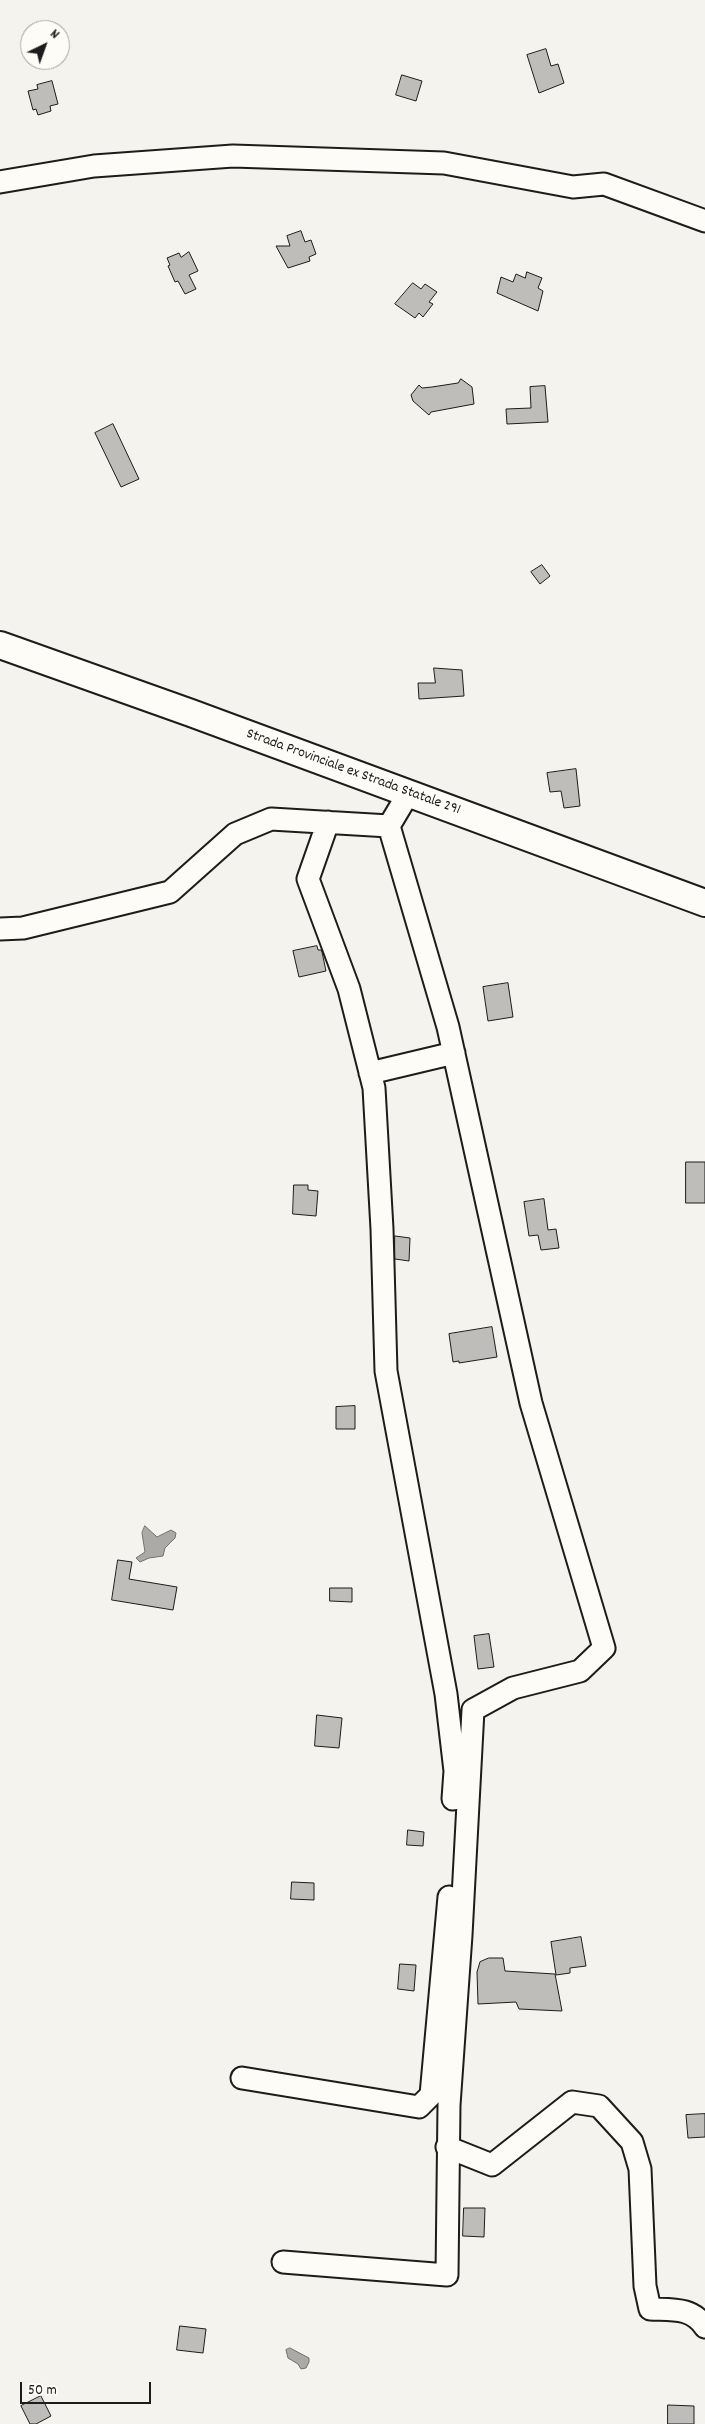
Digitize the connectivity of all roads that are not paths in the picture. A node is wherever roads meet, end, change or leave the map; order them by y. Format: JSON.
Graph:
{"nodes":[{"id":1,"x":0,"y":182,"type":"edge"},
{"id":2,"x":705,"y":221,"type":"edge"},
{"id":3,"x":0,"y":645,"type":"edge"},
{"id":4,"x":408,"y":794,"type":"junction"},
{"id":5,"x":328,"y":822,"type":"junction"},
{"id":6,"x":389,"y":826,"type":"junction"},
{"id":7,"x":705,"y":903,"type":"edge"},
{"id":8,"x":0,"y":929,"type":"edge"},
{"id":9,"x":454,"y":1053,"type":"junction"},
{"id":10,"x":370,"y":1073,"type":"junction"},
{"id":11,"x":242,"y":2078,"type":"dead end"},
{"id":12,"x":448,"y":2147,"type":"junction"},
{"id":13,"x":283,"y":2262,"type":"dead end"},
{"id":14,"x":705,"y":2327,"type":"edge"}],
"edges":[{"from":1,"to":2,"type":"street"},
{"from":3,"to":4,"type":"street","name":"Strada Provinciale ex Strada Statale 291"},
{"from":4,"to":6,"type":"street"},
{"from":4,"to":7,"type":"street","name":"Strada Provinciale ex Strada Statale 291"},
{"from":5,"to":6,"type":"street"},
{"from":5,"to":8,"type":"street"},
{"from":5,"to":10,"type":"street"},
{"from":6,"to":9,"type":"street"},
{"from":9,"to":10,"type":"street"},
{"from":9,"to":12,"type":"street"},
{"from":10,"to":11,"type":"street"},
{"from":12,"to":13,"type":"street"},
{"from":12,"to":14,"type":"street"}]}
